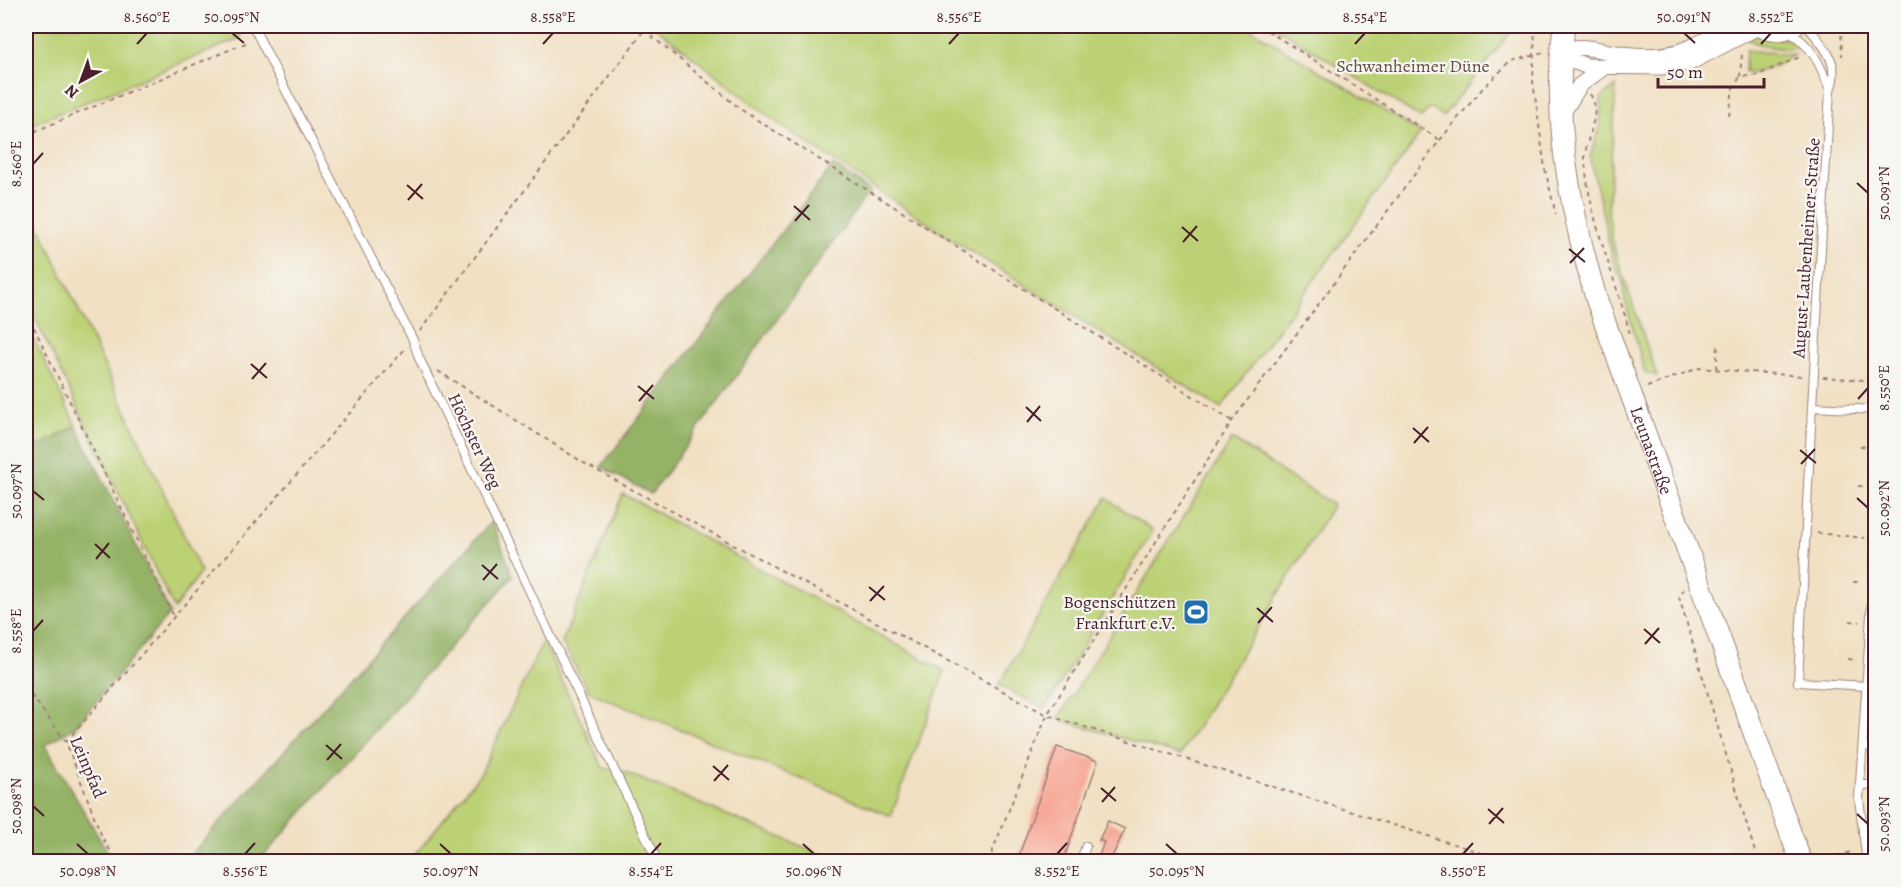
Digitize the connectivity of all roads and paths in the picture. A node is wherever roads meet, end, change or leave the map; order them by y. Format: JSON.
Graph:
{"nodes":[{"id":1,"x":253,"y":26,"type":"edge"},
{"id":2,"x":647,"y":26,"type":"edge"},
{"id":3,"x":1260,"y":26,"type":"edge"},
{"id":4,"x":1535,"y":26,"type":"edge"},
{"id":5,"x":1564,"y":26,"type":"edge"},
{"id":6,"x":1730,"y":26,"type":"edge"},
{"id":7,"x":1757,"y":26,"type":"edge"},
{"id":8,"x":1807,"y":26,"type":"edge"},
{"id":9,"x":1792,"y":28,"type":"edge"},
{"id":10,"x":644,"y":30,"type":"junction"},
{"id":11,"x":259,"y":37,"type":"junction"},
{"id":12,"x":1742,"y":46,"type":"dead end"},
{"id":13,"x":1561,"y":50,"type":"junction"},
{"id":14,"x":1805,"y":55,"type":"dead end"},
{"id":15,"x":1533,"y":56,"type":"junction"},
{"id":16,"x":1603,"y":68,"type":"junction"},
{"id":17,"x":1740,"y":77,"type":"junction"},
{"id":18,"x":1533,"y":81,"type":"dead end"},
{"id":19,"x":1830,"y":90,"type":"junction"},
{"id":20,"x":1592,"y":95,"type":"dead end"},
{"id":21,"x":1729,"y":116,"type":"dead end"},
{"id":22,"x":1560,"y":118,"type":"junction"},
{"id":23,"x":26,"y":135,"type":"edge"},
{"id":24,"x":1440,"y":140,"type":"junction"},
{"id":25,"x":26,"y":311,"type":"edge"},
{"id":26,"x":1630,"y":335,"type":"dead end"},
{"id":27,"x":413,"y":340,"type":"junction"},
{"id":28,"x":1718,"y":346,"type":"dead end"},
{"id":29,"x":419,"y":358,"type":"junction"},
{"id":30,"x":1716,"y":369,"type":"junction"},
{"id":31,"x":1813,"y":376,"type":"junction"},
{"id":32,"x":1875,"y":381,"type":"edge"},
{"id":33,"x":1642,"y":382,"type":"dead end"},
{"id":34,"x":1812,"y":407,"type":"junction"},
{"id":35,"x":1875,"y":411,"type":"edge"},
{"id":36,"x":1232,"y":421,"type":"junction"},
{"id":37,"x":1860,"y":446,"type":"dead end"},
{"id":38,"x":1875,"y":447,"type":"edge"},
{"id":39,"x":1858,"y":486,"type":"dead end"},
{"id":40,"x":1875,"y":487,"type":"edge"},
{"id":41,"x":1805,"y":532,"type":"junction"},
{"id":42,"x":1875,"y":538,"type":"edge"},
{"id":43,"x":1685,"y":588,"type":"dead end"},
{"id":44,"x":174,"y":617,"type":"junction"},
{"id":45,"x":1873,"y":634,"type":"edge"},
{"id":46,"x":1871,"y":671,"type":"edge"},
{"id":47,"x":1866,"y":686,"type":"junction"},
{"id":48,"x":26,"y":688,"type":"edge"},
{"id":49,"x":1865,"y":710,"type":"junction"},
{"id":50,"x":1875,"y":711,"type":"edge"},
{"id":51,"x":1047,"y":716,"type":"junction"},
{"id":52,"x":66,"y":742,"type":"junction"},
{"id":53,"x":1863,"y":746,"type":"junction"},
{"id":54,"x":1875,"y":747,"type":"edge"},
{"id":55,"x":1860,"y":785,"type":"junction"},
{"id":56,"x":1875,"y":785,"type":"edge"},
{"id":57,"x":1863,"y":832,"type":"junction"},
{"id":58,"x":1875,"y":834,"type":"edge"},
{"id":59,"x":1086,"y":846,"type":"dead end"},
{"id":60,"x":1844,"y":854,"type":"dead end"},
{"id":61,"x":117,"y":861,"type":"edge"},
{"id":62,"x":658,"y":861,"type":"edge"},
{"id":63,"x":988,"y":861,"type":"edge"},
{"id":64,"x":1080,"y":861,"type":"edge"},
{"id":65,"x":1510,"y":861,"type":"edge"},
{"id":66,"x":1758,"y":861,"type":"edge"},
{"id":67,"x":1801,"y":861,"type":"edge"},
{"id":68,"x":1820,"y":861,"type":"edge"},
{"id":69,"x":1867,"y":861,"type":"edge"}],
"edges":[{"from":1,"to":11,"type":"lane","name":"Höchster Weg"},
{"from":2,"to":10,"type":"path"},
{"from":3,"to":24,"type":"path"},
{"from":4,"to":15,"type":"path"},
{"from":5,"to":13,"type":"main road","name":"Leunastraße"},
{"from":6,"to":13,"type":"street"},
{"from":7,"to":9,"type":"street"},
{"from":7,"to":16,"type":"street"},
{"from":8,"to":19,"type":"lane","name":"August-Laubenheimer-Straße"},
{"from":9,"to":19,"type":"lane"},
{"from":10,"to":27,"type":"path"},
{"from":10,"to":36,"type":"path"},
{"from":11,"to":23,"type":"path"},
{"from":11,"to":27,"type":"lane","name":"Höchster Weg"},
{"from":12,"to":17,"type":"path"},
{"from":13,"to":16,"type":"street"},
{"from":13,"to":22,"type":"main road","name":"Leunastraße"},
{"from":14,"to":17,"type":"path"},
{"from":15,"to":18,"type":"path"},
{"from":15,"to":24,"type":"path"},
{"from":16,"to":22,"type":"street"},
{"from":17,"to":21,"type":"path"},
{"from":19,"to":31,"type":"lane","name":"August-Laubenheimer-Straße"},
{"from":20,"to":26,"type":"path"},
{"from":22,"to":67,"type":"main road","name":"Leunastraße"},
{"from":24,"to":36,"type":"path"},
{"from":25,"to":44,"type":"path"},
{"from":27,"to":29,"type":"lane","name":"Höchster Weg"},
{"from":27,"to":44,"type":"path"},
{"from":28,"to":30,"type":"path"},
{"from":29,"to":51,"type":"path"},
{"from":29,"to":62,"type":"lane","name":"Höchster Weg"},
{"from":30,"to":31,"type":"path"},
{"from":30,"to":33,"type":"path"},
{"from":31,"to":32,"type":"path"},
{"from":31,"to":34,"type":"lane","name":"August-Laubenheimer-Straße"},
{"from":34,"to":35,"type":"lane"},
{"from":34,"to":41,"type":"lane","name":"August-Laubenheimer-Straße"},
{"from":36,"to":51,"type":"path"},
{"from":37,"to":38,"type":"path"},
{"from":39,"to":40,"type":"path"},
{"from":41,"to":42,"type":"path"},
{"from":41,"to":47,"type":"lane","name":"August-Laubenheimer-Straße"},
{"from":42,"to":45,"type":"lane"},
{"from":43,"to":66,"type":"path"},
{"from":44,"to":52,"type":"path"},
{"from":45,"to":46,"type":"lane"},
{"from":46,"to":47,"type":"lane"},
{"from":47,"to":49,"type":"lane"},
{"from":48,"to":52,"type":"path","name":"Leinpfad"},
{"from":49,"to":50,"type":"lane"},
{"from":49,"to":53,"type":"lane"},
{"from":51,"to":63,"type":"path"},
{"from":51,"to":65,"type":"path"},
{"from":52,"to":61,"type":"path","name":"Leinpfad"},
{"from":53,"to":54,"type":"lane"},
{"from":53,"to":55,"type":"lane"},
{"from":55,"to":56,"type":"lane"},
{"from":55,"to":57,"type":"lane"},
{"from":57,"to":58,"type":"lane"},
{"from":57,"to":69,"type":"lane"},
{"from":59,"to":64,"type":"lane"},
{"from":60,"to":68,"type":"path"}]}
